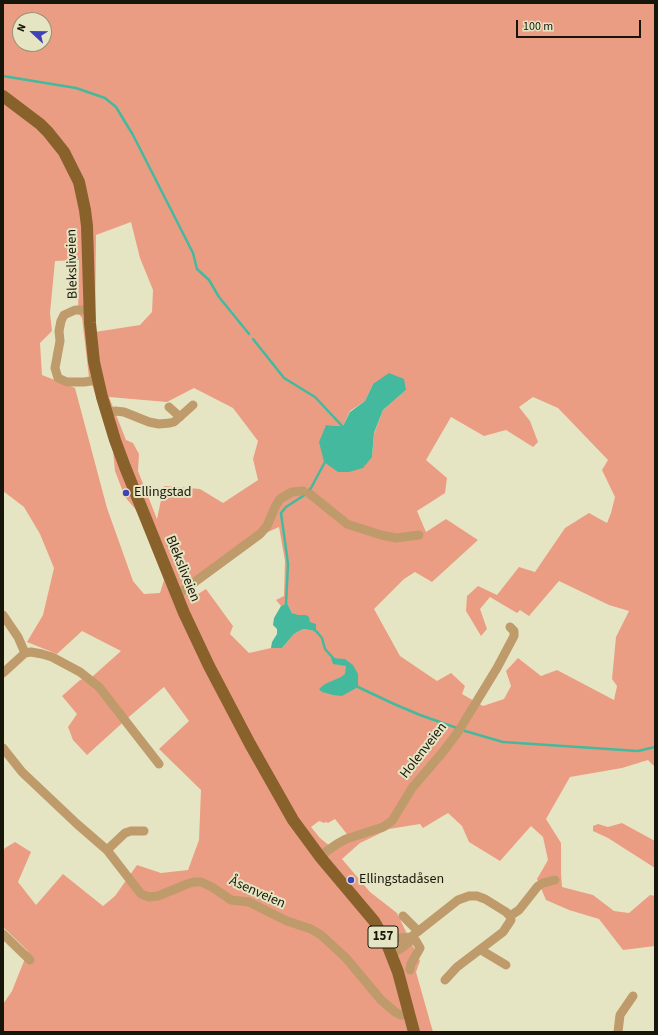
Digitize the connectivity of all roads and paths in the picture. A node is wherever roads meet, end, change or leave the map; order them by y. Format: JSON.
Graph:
{"nodes":[{"id":1,"x":3,"y":96,"type":"edge"},
{"id":2,"x":89,"y":310,"type":"junction"},
{"id":3,"x":98,"y":380,"type":"junction"},
{"id":4,"x":193,"y":405,"type":"dead end"},
{"id":5,"x":170,"y":407,"type":"dead end"},
{"id":6,"x":107,"y":414,"type":"junction"},
{"id":7,"x":180,"y":417,"type":"junction"},
{"id":8,"x":419,"y":535,"type":"dead end"},
{"id":9,"x":177,"y":595,"type":"junction"},
{"id":10,"x":3,"y":615,"type":"edge"},
{"id":11,"x":510,"y":627,"type":"dead end"},
{"id":12,"x":25,"y":653,"type":"junction"},
{"id":13,"x":3,"y":673,"type":"edge"},
{"id":14,"x":3,"y":748,"type":"edge"},
{"id":15,"x":160,"y":764,"type":"dead end"},
{"id":16,"x":144,"y":831,"type":"dead end"},
{"id":17,"x":108,"y":850,"type":"junction"},
{"id":18,"x":321,"y":858,"type":"junction"},
{"id":19,"x":555,"y":880,"type":"dead end"},
{"id":20,"x":403,"y":916,"type":"dead end"},
{"id":21,"x":510,"y":916,"type":"junction"},
{"id":22,"x":3,"y":934,"type":"edge"},
{"id":23,"x":415,"y":934,"type":"junction"},
{"id":24,"x":390,"y":949,"type":"junction"},
{"id":25,"x":481,"y":950,"type":"junction"},
{"id":26,"x":30,"y":960,"type":"dead end"},
{"id":27,"x":506,"y":965,"type":"dead end"},
{"id":28,"x":410,"y":970,"type":"dead end"},
{"id":29,"x":445,"y":980,"type":"dead end"},
{"id":30,"x":633,"y":996,"type":"dead end"},
{"id":31,"x":409,"y":1015,"type":"junction"},
{"id":32,"x":414,"y":1032,"type":"edge"},
{"id":33,"x":618,"y":1032,"type":"edge"}],
"edges":[{"from":1,"to":2,"type":"main road","name":"Bleksliveien","number":"157"},
{"from":2,"to":3,"type":"main road","name":"Bleksliveien","number":"157"},
{"from":2,"to":3,"type":"street"},
{"from":3,"to":6,"type":"main road","name":"Bleksliveien","number":"157"},
{"from":4,"to":7,"type":"street"},
{"from":5,"to":7,"type":"street"},
{"from":6,"to":7,"type":"street"},
{"from":6,"to":9,"type":"main road","name":"Bleksliveien","number":"157"},
{"from":8,"to":9,"type":"street"},
{"from":9,"to":18,"type":"main road","name":"Bleksliveien","number":"157"},
{"from":10,"to":12,"type":"street"},
{"from":11,"to":18,"type":"street","name":"Holenveien"},
{"from":12,"to":13,"type":"street"},
{"from":12,"to":15,"type":"street"},
{"from":14,"to":17,"type":"street","name":"Åsenveien"},
{"from":16,"to":17,"type":"street"},
{"from":17,"to":31,"type":"street","name":"Åsenveien"},
{"from":18,"to":24,"type":"main road","name":"Bleksliveien","number":"157"},
{"from":19,"to":21,"type":"street"},
{"from":20,"to":23,"type":"street"},
{"from":21,"to":23,"type":"street"},
{"from":21,"to":25,"type":"street"},
{"from":22,"to":26,"type":"street"},
{"from":23,"to":24,"type":"street"},
{"from":23,"to":28,"type":"street"},
{"from":24,"to":31,"type":"main road","name":"Bleksliveien","number":"157"},
{"from":25,"to":27,"type":"street"},
{"from":25,"to":29,"type":"street"},
{"from":30,"to":33,"type":"street"},
{"from":31,"to":32,"type":"main road","name":"Bleksliveien","number":"157"}]}
